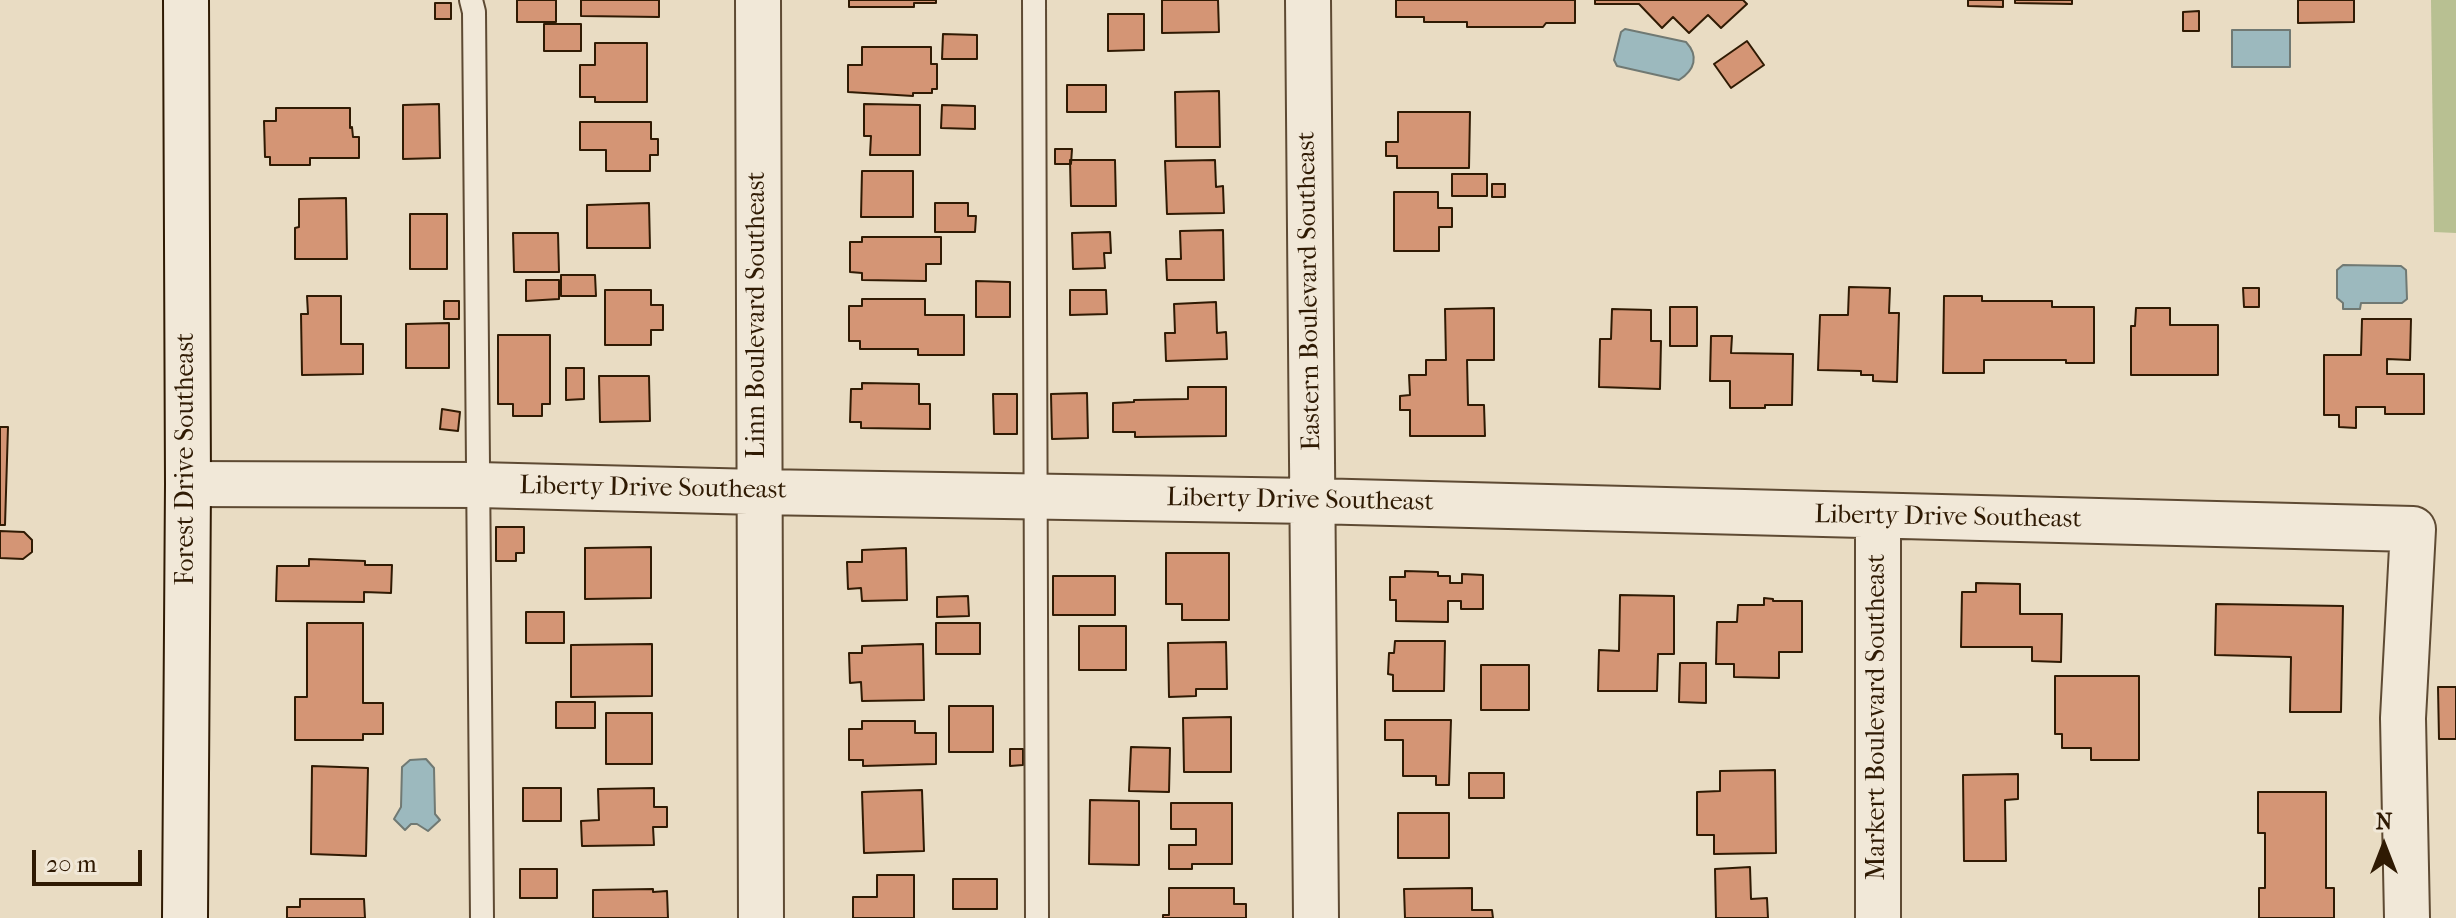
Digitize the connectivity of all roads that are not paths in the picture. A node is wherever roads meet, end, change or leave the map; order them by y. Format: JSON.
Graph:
{"nodes":[{"id":1,"x":186,"y":0,"type":"edge"},
{"id":2,"x":471,"y":0,"type":"edge"},
{"id":3,"x":758,"y":0,"type":"edge"},
{"id":4,"x":1034,"y":0,"type":"edge"},
{"id":5,"x":1308,"y":0,"type":"edge"},
{"id":6,"x":188,"y":484,"type":"junction"},
{"id":7,"x":478,"y":485,"type":"junction"},
{"id":8,"x":758,"y":492,"type":"junction"},
{"id":9,"x":1038,"y":497,"type":"junction"},
{"id":10,"x":1312,"y":501,"type":"junction"},
{"id":11,"x":1878,"y":516,"type":"junction"},
{"id":12,"x":185,"y":918,"type":"edge"},
{"id":13,"x":482,"y":918,"type":"edge"},
{"id":14,"x":761,"y":918,"type":"edge"},
{"id":15,"x":1037,"y":918,"type":"edge"},
{"id":16,"x":1316,"y":918,"type":"edge"},
{"id":17,"x":1878,"y":918,"type":"edge"},
{"id":18,"x":2407,"y":918,"type":"edge"}],
"edges":[{"from":1,"to":6,"type":"street","name":"Forest Drive Southeast"},
{"from":2,"to":7,"type":"lane"},
{"from":3,"to":8,"type":"street","name":"Linn Boulevard Southeast"},
{"from":4,"to":9,"type":"lane"},
{"from":5,"to":10,"type":"street","name":"Eastern Boulevard Southeast"},
{"from":6,"to":7,"type":"street","name":"Liberty Drive Southeast"},
{"from":6,"to":12,"type":"street","name":"Forest Drive Southeast"},
{"from":7,"to":8,"type":"street","name":"Liberty Drive Southeast"},
{"from":7,"to":13,"type":"lane"},
{"from":8,"to":9,"type":"street","name":"Liberty Drive Southeast"},
{"from":8,"to":14,"type":"street","name":"Linn Boulevard Southeast"},
{"from":9,"to":10,"type":"street","name":"Liberty Drive Southeast"},
{"from":9,"to":15,"type":"lane"},
{"from":10,"to":11,"type":"street","name":"Liberty Drive Southeast"},
{"from":10,"to":16,"type":"street","name":"Eastern Boulevard Southeast"},
{"from":11,"to":17,"type":"street","name":"Markert Boulevard Southeast"},
{"from":11,"to":18,"type":"street","name":"Liberty Drive Southeast"}]}
